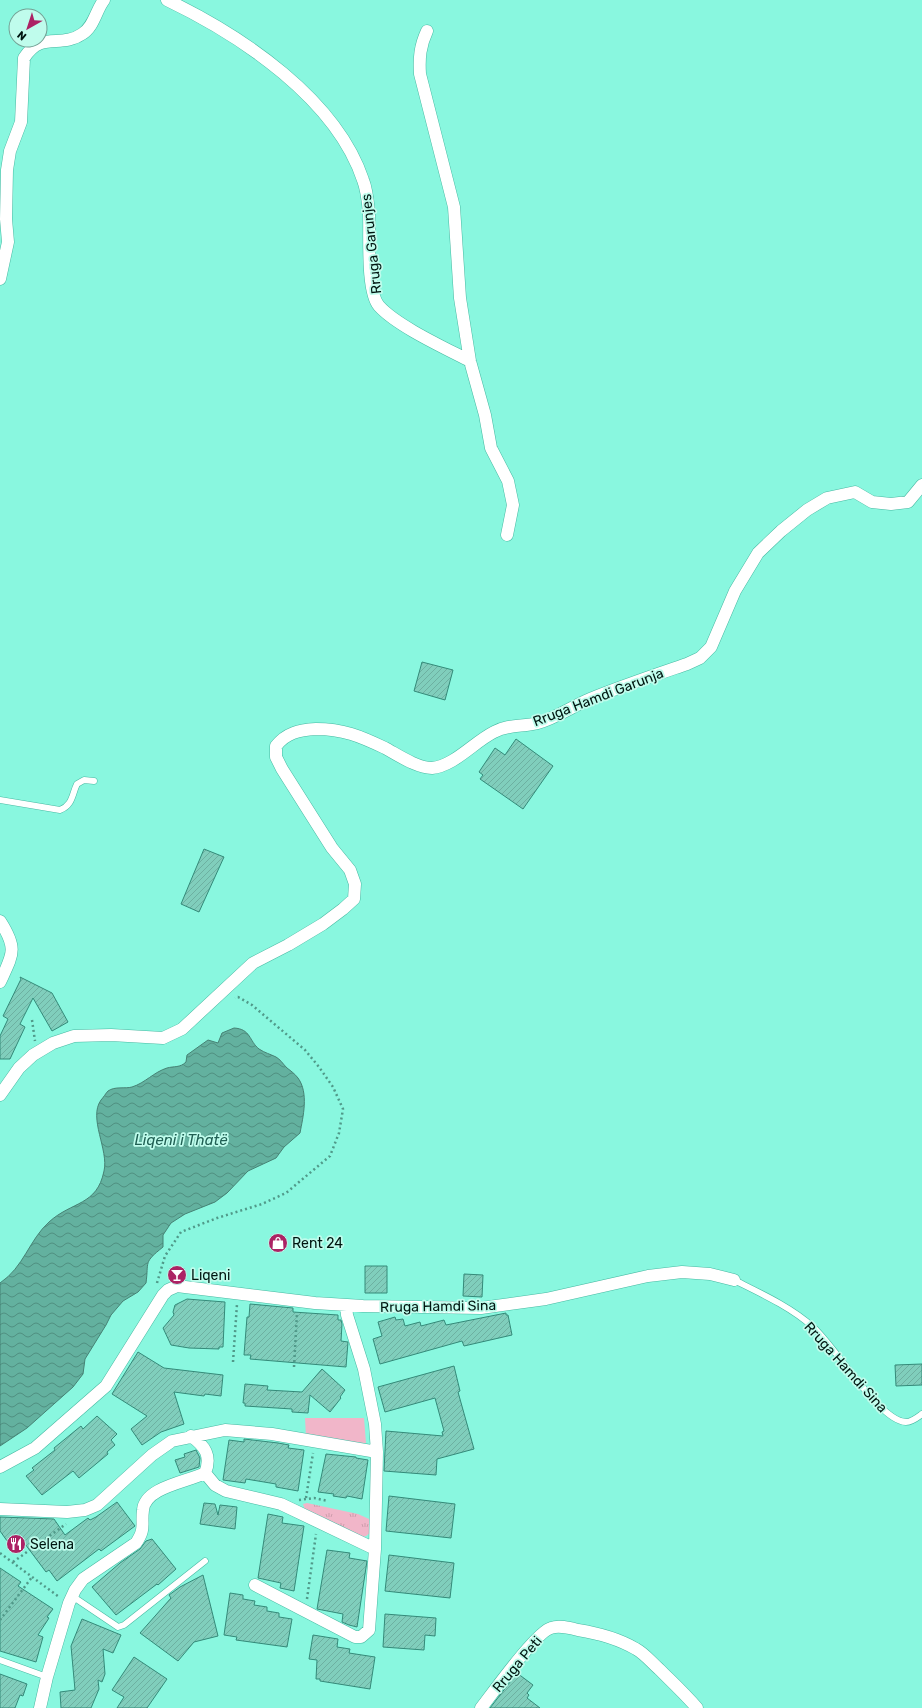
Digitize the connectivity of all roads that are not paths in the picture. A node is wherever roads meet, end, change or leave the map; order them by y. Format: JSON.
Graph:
{"nodes":[{"id":1,"x":104,"y":0,"type":"edge"},
{"id":2,"x":167,"y":0,"type":"edge"},
{"id":3,"x":427,"y":31,"type":"dead end"},
{"id":4,"x":3,"y":216,"type":"edge"},
{"id":5,"x":0,"y":278,"type":"edge"},
{"id":6,"x":470,"y":360,"type":"junction"},
{"id":7,"x":922,"y":485,"type":"edge"},
{"id":8,"x":507,"y":535,"type":"dead end"},
{"id":9,"x":94,"y":781,"type":"dead end"},
{"id":10,"x":0,"y":800,"type":"edge"},
{"id":11,"x":0,"y":921,"type":"edge"},
{"id":12,"x":0,"y":982,"type":"edge"},
{"id":13,"x":0,"y":1095,"type":"edge"},
{"id":14,"x":734,"y":1280,"type":"joint"},
{"id":15,"x":346,"y":1305,"type":"junction"},
{"id":16,"x":922,"y":1414,"type":"edge"},
{"id":17,"x":191,"y":1436,"type":"junction"},
{"id":18,"x":377,"y":1452,"type":"junction"},
{"id":19,"x":0,"y":1467,"type":"edge"},
{"id":20,"x":205,"y":1473,"type":"junction"},
{"id":21,"x":0,"y":1509,"type":"edge"},
{"id":22,"x":375,"y":1549,"type":"junction"},
{"id":23,"x":205,"y":1562,"type":"dead end"},
{"id":24,"x":255,"y":1585,"type":"dead end"},
{"id":25,"x":72,"y":1596,"type":"junction"},
{"id":26,"x":0,"y":1660,"type":"edge"},
{"id":27,"x":47,"y":1677,"type":"junction"},
{"id":28,"x":40,"y":1708,"type":"edge"},
{"id":29,"x":481,"y":1708,"type":"edge"},
{"id":30,"x":697,"y":1708,"type":"edge"}],
"edges":[{"from":1,"to":4,"type":"street"},
{"from":2,"to":6,"type":"street","name":"Rruga Garunjes"},
{"from":3,"to":6,"type":"street"},
{"from":4,"to":5,"type":"street"},
{"from":6,"to":8,"type":"street"},
{"from":7,"to":13,"type":"street","name":"Rruga Hamdi Garunja"},
{"from":9,"to":10,"type":"lane"},
{"from":11,"to":12,"type":"street"},
{"from":14,"to":15,"type":"street","name":"Rruga Hamdi Sina"},
{"from":14,"to":16,"type":"lane","name":"Rruga Hamdi Sina"},
{"from":15,"to":18,"type":"street"},
{"from":15,"to":19,"type":"street","name":"Rruga Hamdi Sina"},
{"from":17,"to":18,"type":"street"},
{"from":17,"to":20,"type":"street"},
{"from":17,"to":21,"type":"street"},
{"from":18,"to":22,"type":"street"},
{"from":20,"to":22,"type":"street"},
{"from":20,"to":25,"type":"street"},
{"from":22,"to":24,"type":"street"},
{"from":23,"to":25,"type":"lane"},
{"from":25,"to":27,"type":"street"},
{"from":26,"to":27,"type":"lane"},
{"from":27,"to":28,"type":"street"},
{"from":29,"to":30,"type":"street","name":"Rruga Peti"}]}
